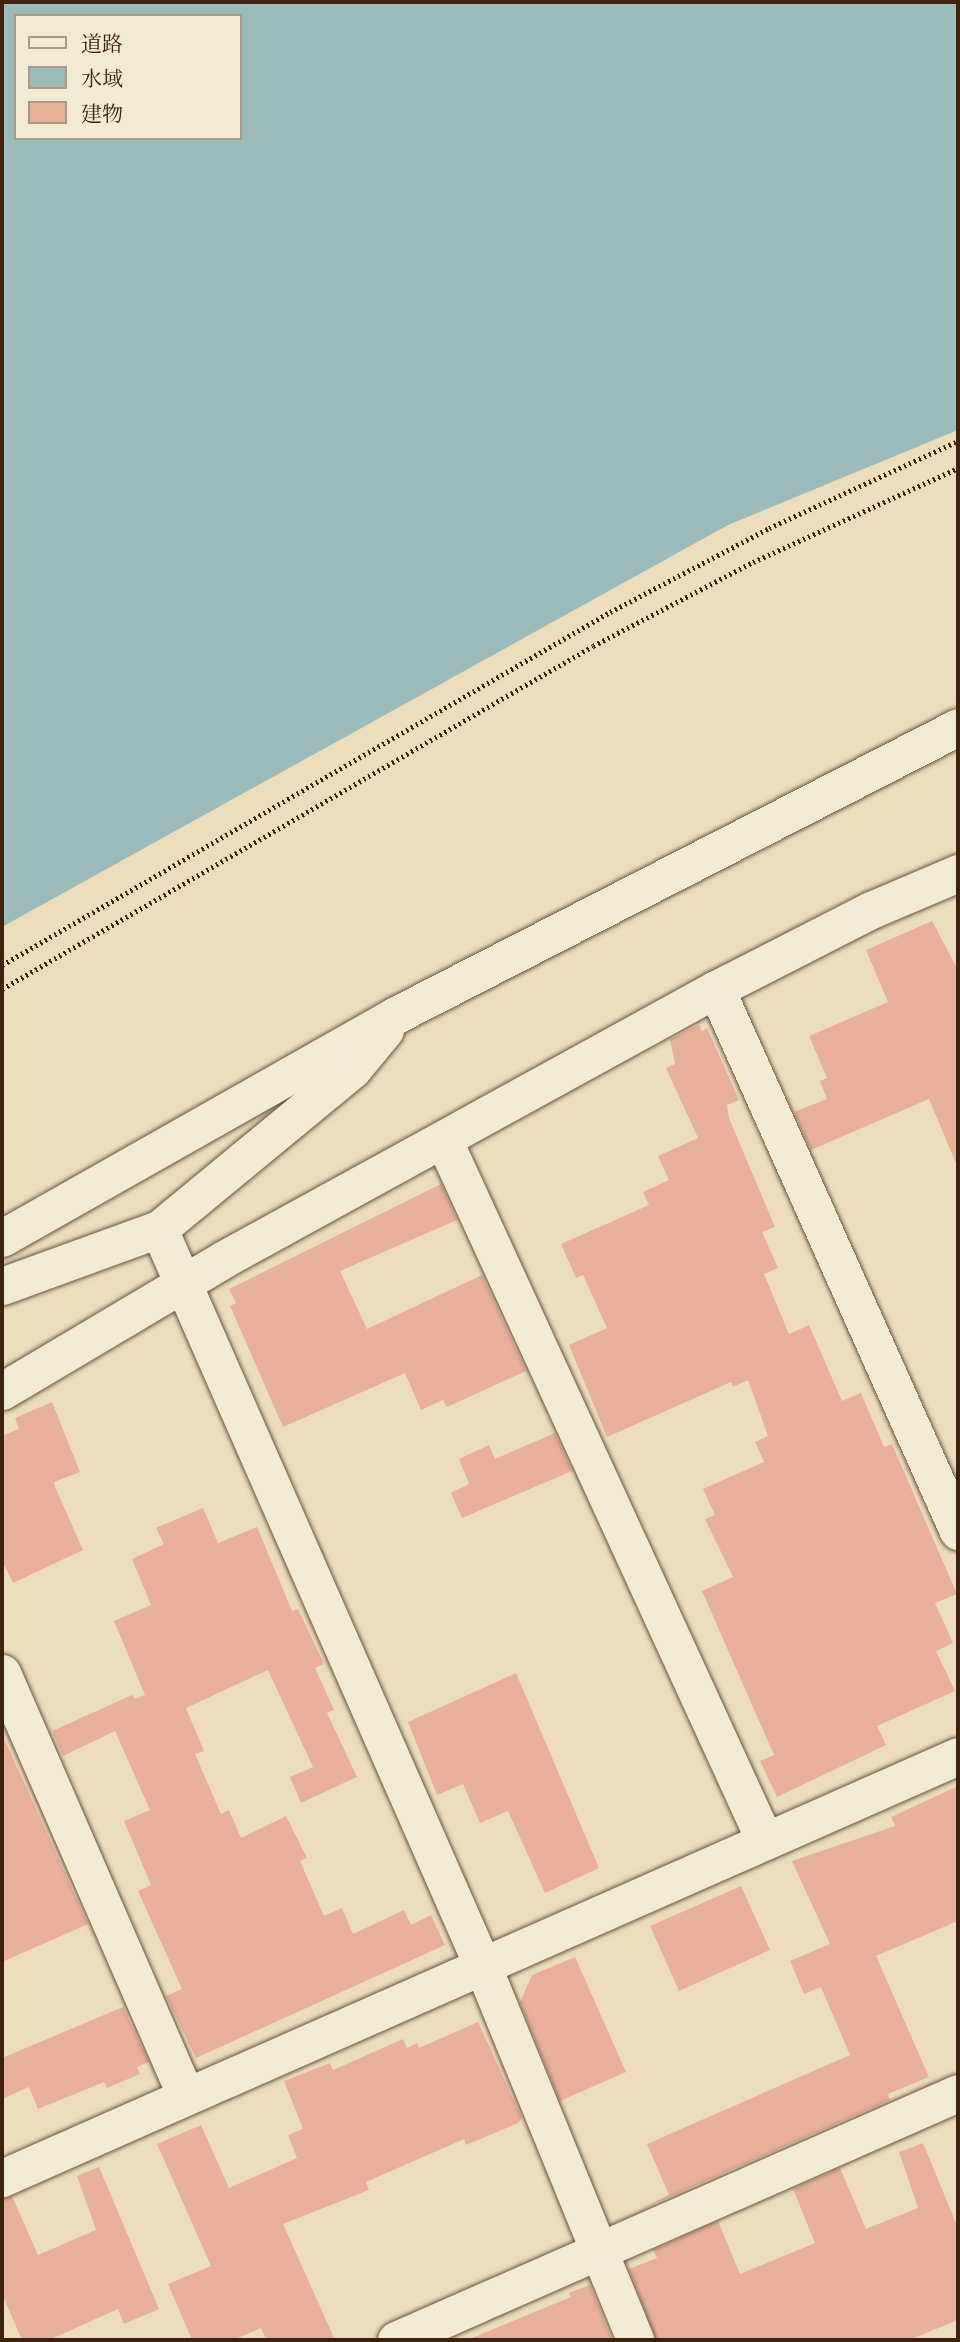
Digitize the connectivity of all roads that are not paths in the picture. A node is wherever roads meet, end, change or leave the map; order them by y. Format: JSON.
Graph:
{"nodes":[{"id":1,"x":958,"y":727,"type":"edge"},
{"id":2,"x":958,"y":873,"type":"edge"},
{"id":3,"x":716,"y":989,"type":"junction"},
{"id":4,"x":396,"y":1015,"type":"junction"},
{"id":5,"x":444,"y":1141,"type":"junction"},
{"id":6,"x":159,"y":1229,"type":"junction"},
{"id":7,"x":2,"y":1238,"type":"edge"},
{"id":8,"x":184,"y":1284,"type":"junction"},
{"id":9,"x":2,"y":1286,"type":"edge"},
{"id":10,"x":2,"y":1391,"type":"edge"},
{"id":11,"x":958,"y":1531,"type":"edge"},
{"id":12,"x":2,"y":1673,"type":"edge"},
{"id":13,"x":958,"y":1756,"type":"edge"},
{"id":14,"x":765,"y":1841,"type":"junction"},
{"id":15,"x":483,"y":1968,"type":"junction"},
{"id":16,"x":185,"y":2093,"type":"junction"},
{"id":17,"x":958,"y":2094,"type":"edge"},
{"id":18,"x":2,"y":2178,"type":"edge"},
{"id":19,"x":601,"y":2250,"type":"junction"},
{"id":20,"x":396,"y":2340,"type":"edge"},
{"id":21,"x":635,"y":2340,"type":"edge"}],
"edges":[{"from":1,"to":4,"type":"street"},
{"from":2,"to":3,"type":"street"},
{"from":3,"to":5,"type":"street"},
{"from":3,"to":11,"type":"street"},
{"from":4,"to":6,"type":"street"},
{"from":4,"to":7,"type":"street"},
{"from":5,"to":8,"type":"street"},
{"from":5,"to":14,"type":"street"},
{"from":6,"to":8,"type":"street"},
{"from":6,"to":9,"type":"street"},
{"from":8,"to":10,"type":"street"},
{"from":8,"to":15,"type":"street"},
{"from":12,"to":16,"type":"street"},
{"from":13,"to":14,"type":"street"},
{"from":14,"to":15,"type":"street"},
{"from":15,"to":16,"type":"street"},
{"from":15,"to":19,"type":"street"},
{"from":16,"to":18,"type":"street"},
{"from":17,"to":19,"type":"street"},
{"from":19,"to":20,"type":"street"},
{"from":19,"to":21,"type":"street"}]}
